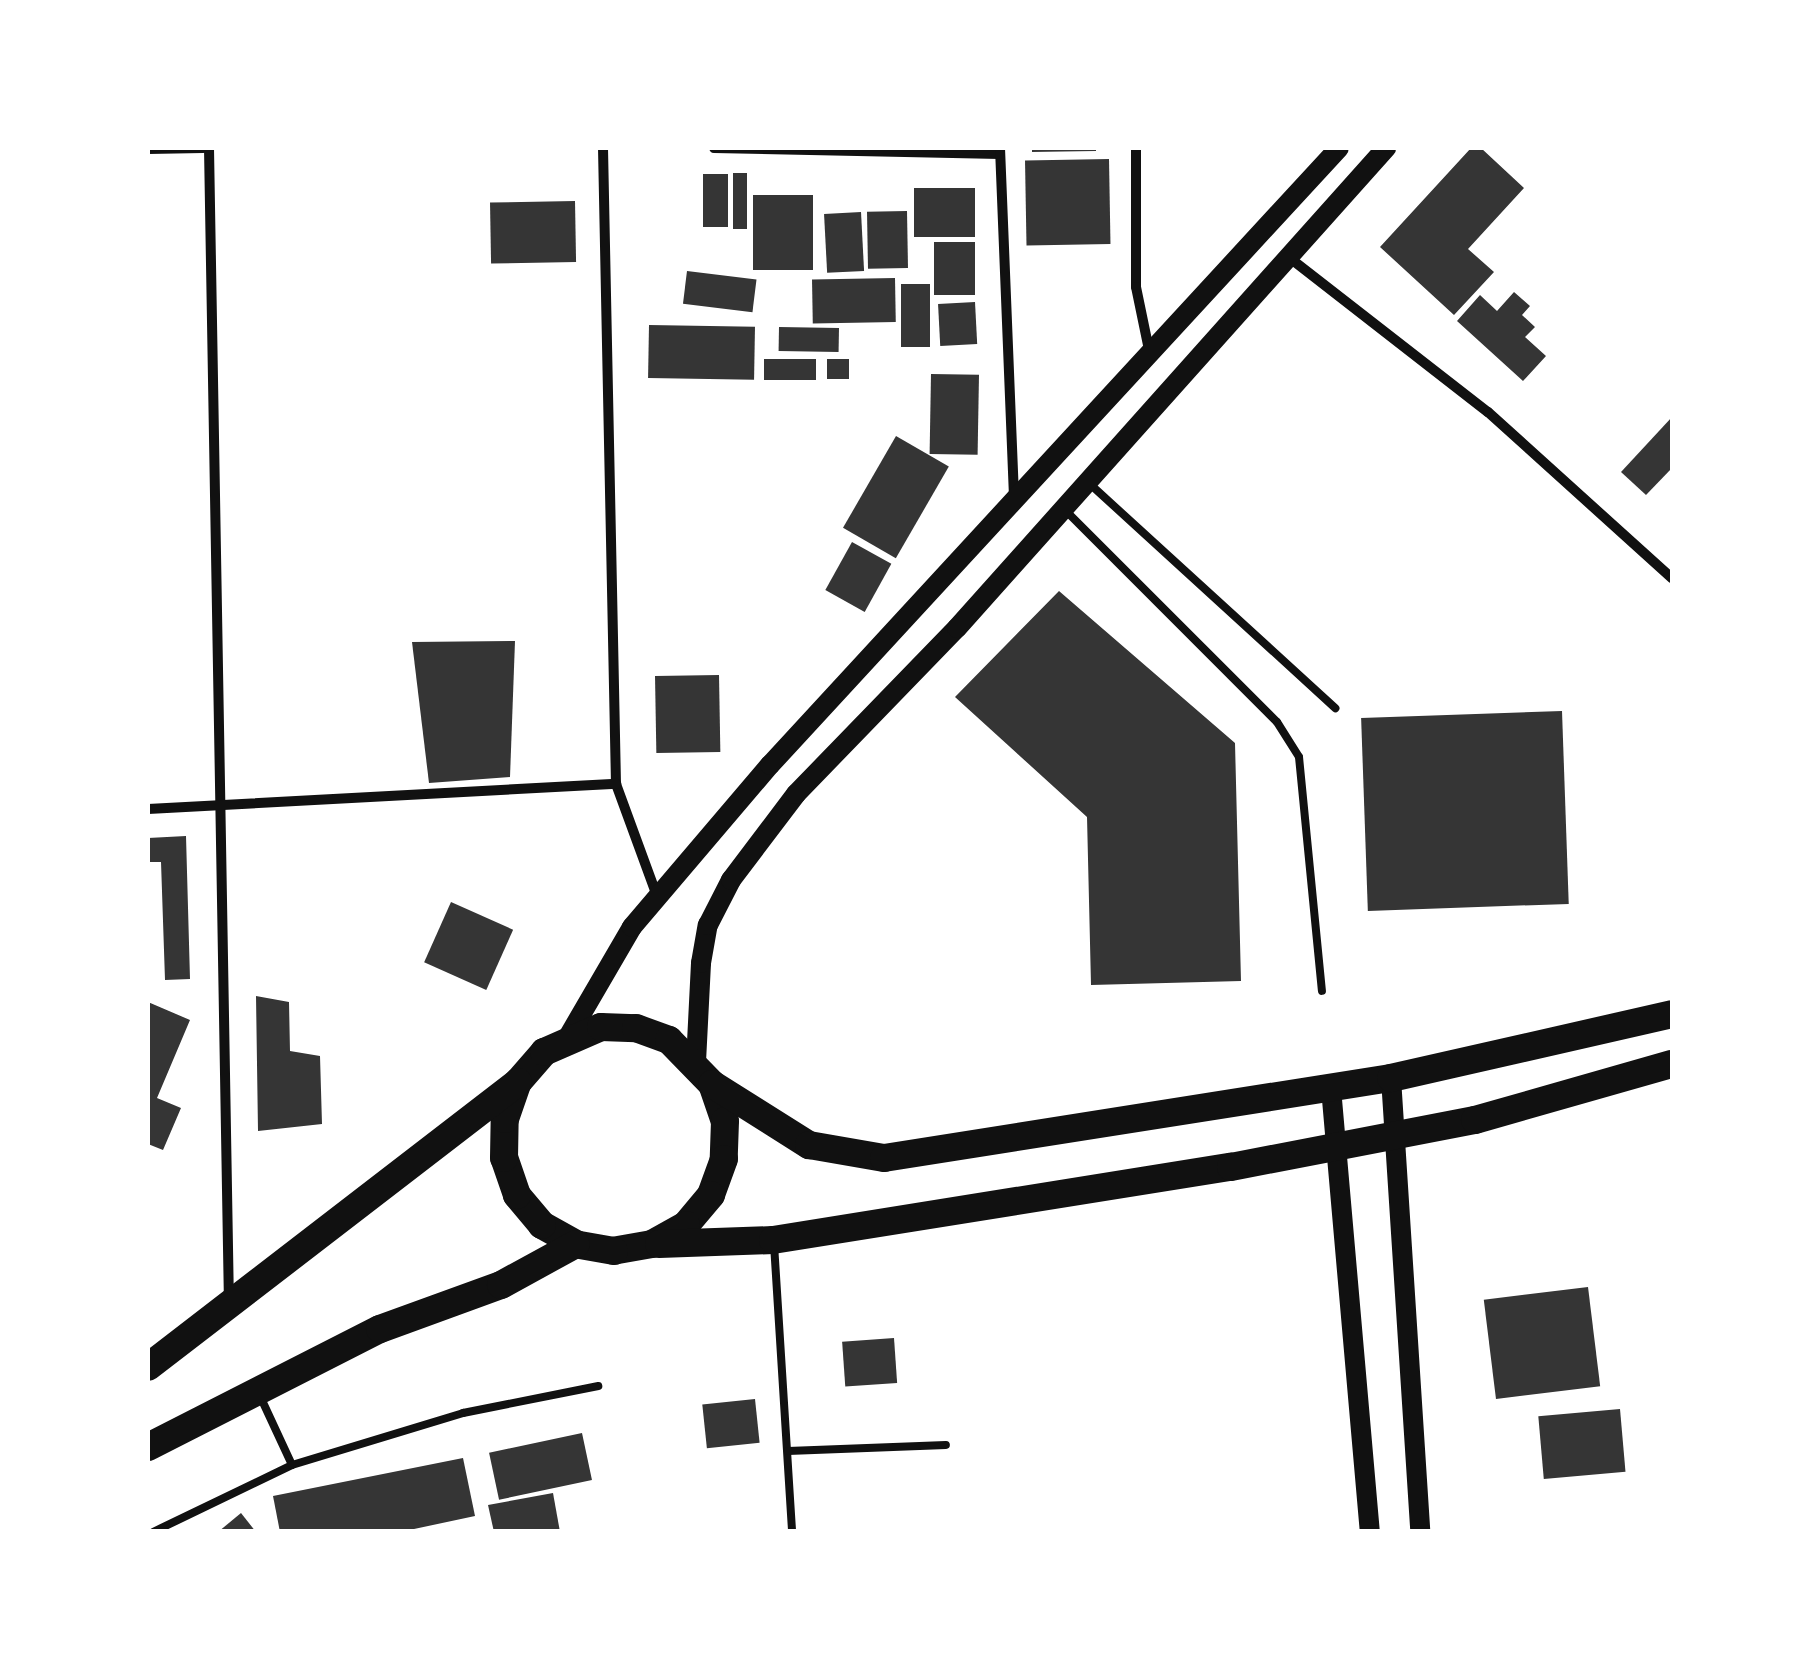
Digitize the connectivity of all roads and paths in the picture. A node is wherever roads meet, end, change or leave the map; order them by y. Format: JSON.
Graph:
{"nodes":[{"id":1,"x":206,"y":148,"type":"edge"},
{"id":2,"x":604,"y":148,"type":"edge"},
{"id":3,"x":714,"y":148,"type":"edge"},
{"id":4,"x":1136,"y":148,"type":"edge"},
{"id":5,"x":1338,"y":148,"type":"edge"},
{"id":6,"x":1386,"y":148,"type":"edge"},
{"id":7,"x":148,"y":149,"type":"edge"},
{"id":8,"x":1000,"y":151,"type":"edge"},
{"id":9,"x":1286,"y":254,"type":"junction"},
{"id":10,"x":1150,"y":353,"type":"junction"},
{"id":11,"x":1088,"y":482,"type":"junction"},
{"id":12,"x":1014,"y":500,"type":"junction"},
{"id":13,"x":1064,"y":509,"type":"junction"},
{"id":14,"x":1672,"y":578,"type":"edge"},
{"id":15,"x":1336,"y":708,"type":"dead end"},
{"id":16,"x":616,"y":784,"type":"junction"},
{"id":17,"x":222,"y":808,"type":"junction"},
{"id":18,"x":148,"y":809,"type":"edge"},
{"id":19,"x":658,"y":899,"type":"junction"},
{"id":20,"x":1322,"y":991,"type":"dead end"},
{"id":21,"x":1672,"y":1014,"type":"edge"},
{"id":22,"x":568,"y":1037,"type":"junction"},
{"id":23,"x":1672,"y":1064,"type":"edge"},
{"id":24,"x":704,"y":1073,"type":"junction"},
{"id":25,"x":1391,"y":1078,"type":"junction"},
{"id":26,"x":518,"y":1082,"type":"junction"},
{"id":27,"x":1332,"y":1088,"type":"junction"},
{"id":28,"x":1394,"y":1136,"type":"junction"},
{"id":29,"x":1337,"y":1146,"type":"junction"},
{"id":30,"x":774,"y":1240,"type":"junction"},
{"id":31,"x":576,"y":1244,"type":"junction"},
{"id":32,"x":652,"y":1244,"type":"junction"},
{"id":33,"x":229,"y":1308,"type":"junction"},
{"id":34,"x":148,"y":1367,"type":"edge"},
{"id":35,"x":598,"y":1386,"type":"dead end"},
{"id":36,"x":256,"y":1390,"type":"junction"},
{"id":37,"x":946,"y":1445,"type":"dead end"},
{"id":38,"x":148,"y":1447,"type":"edge"},
{"id":39,"x":788,"y":1451,"type":"junction"},
{"id":40,"x":292,"y":1465,"type":"junction"},
{"id":41,"x":153,"y":1532,"type":"edge"},
{"id":42,"x":792,"y":1532,"type":"edge"},
{"id":43,"x":1370,"y":1532,"type":"edge"},
{"id":44,"x":1420,"y":1532,"type":"edge"}],
"edges":[{"from":1,"to":7,"type":"street"},
{"from":1,"to":17,"type":"street"},
{"from":2,"to":16,"type":"street"},
{"from":3,"to":8,"type":"street"},
{"from":4,"to":10,"type":"street"},
{"from":5,"to":10,"type":"main road"},
{"from":6,"to":9,"type":"main road"},
{"from":8,"to":12,"type":"street"},
{"from":9,"to":11,"type":"main road"},
{"from":9,"to":14,"type":"street"},
{"from":10,"to":12,"type":"main road"},
{"from":11,"to":13,"type":"main road"},
{"from":11,"to":15,"type":"lane"},
{"from":12,"to":19,"type":"main road"},
{"from":13,"to":20,"type":"lane"},
{"from":13,"to":24,"type":"main road"},
{"from":16,"to":17,"type":"street"},
{"from":16,"to":19,"type":"street"},
{"from":17,"to":18,"type":"street"},
{"from":17,"to":33,"type":"street"},
{"from":19,"to":22,"type":"main road"},
{"from":21,"to":25,"type":"highway"},
{"from":22,"to":24,"type":"highway"},
{"from":22,"to":26,"type":"highway"},
{"from":23,"to":28,"type":"highway"},
{"from":24,"to":27,"type":"highway"},
{"from":24,"to":32,"type":"highway"},
{"from":25,"to":27,"type":"highway"},
{"from":25,"to":28,"type":"main road"},
{"from":26,"to":31,"type":"highway"},
{"from":26,"to":33,"type":"highway"},
{"from":27,"to":29,"type":"main road"},
{"from":28,"to":29,"type":"highway"},
{"from":28,"to":44,"type":"main road"},
{"from":29,"to":30,"type":"highway"},
{"from":29,"to":43,"type":"main road"},
{"from":30,"to":32,"type":"highway"},
{"from":30,"to":39,"type":"lane"},
{"from":31,"to":32,"type":"highway"},
{"from":31,"to":36,"type":"highway"},
{"from":33,"to":34,"type":"highway"},
{"from":35,"to":40,"type":"lane"},
{"from":36,"to":38,"type":"highway"},
{"from":36,"to":40,"type":"lane"},
{"from":37,"to":39,"type":"lane"},
{"from":39,"to":42,"type":"lane"},
{"from":40,"to":41,"type":"lane"}]}
